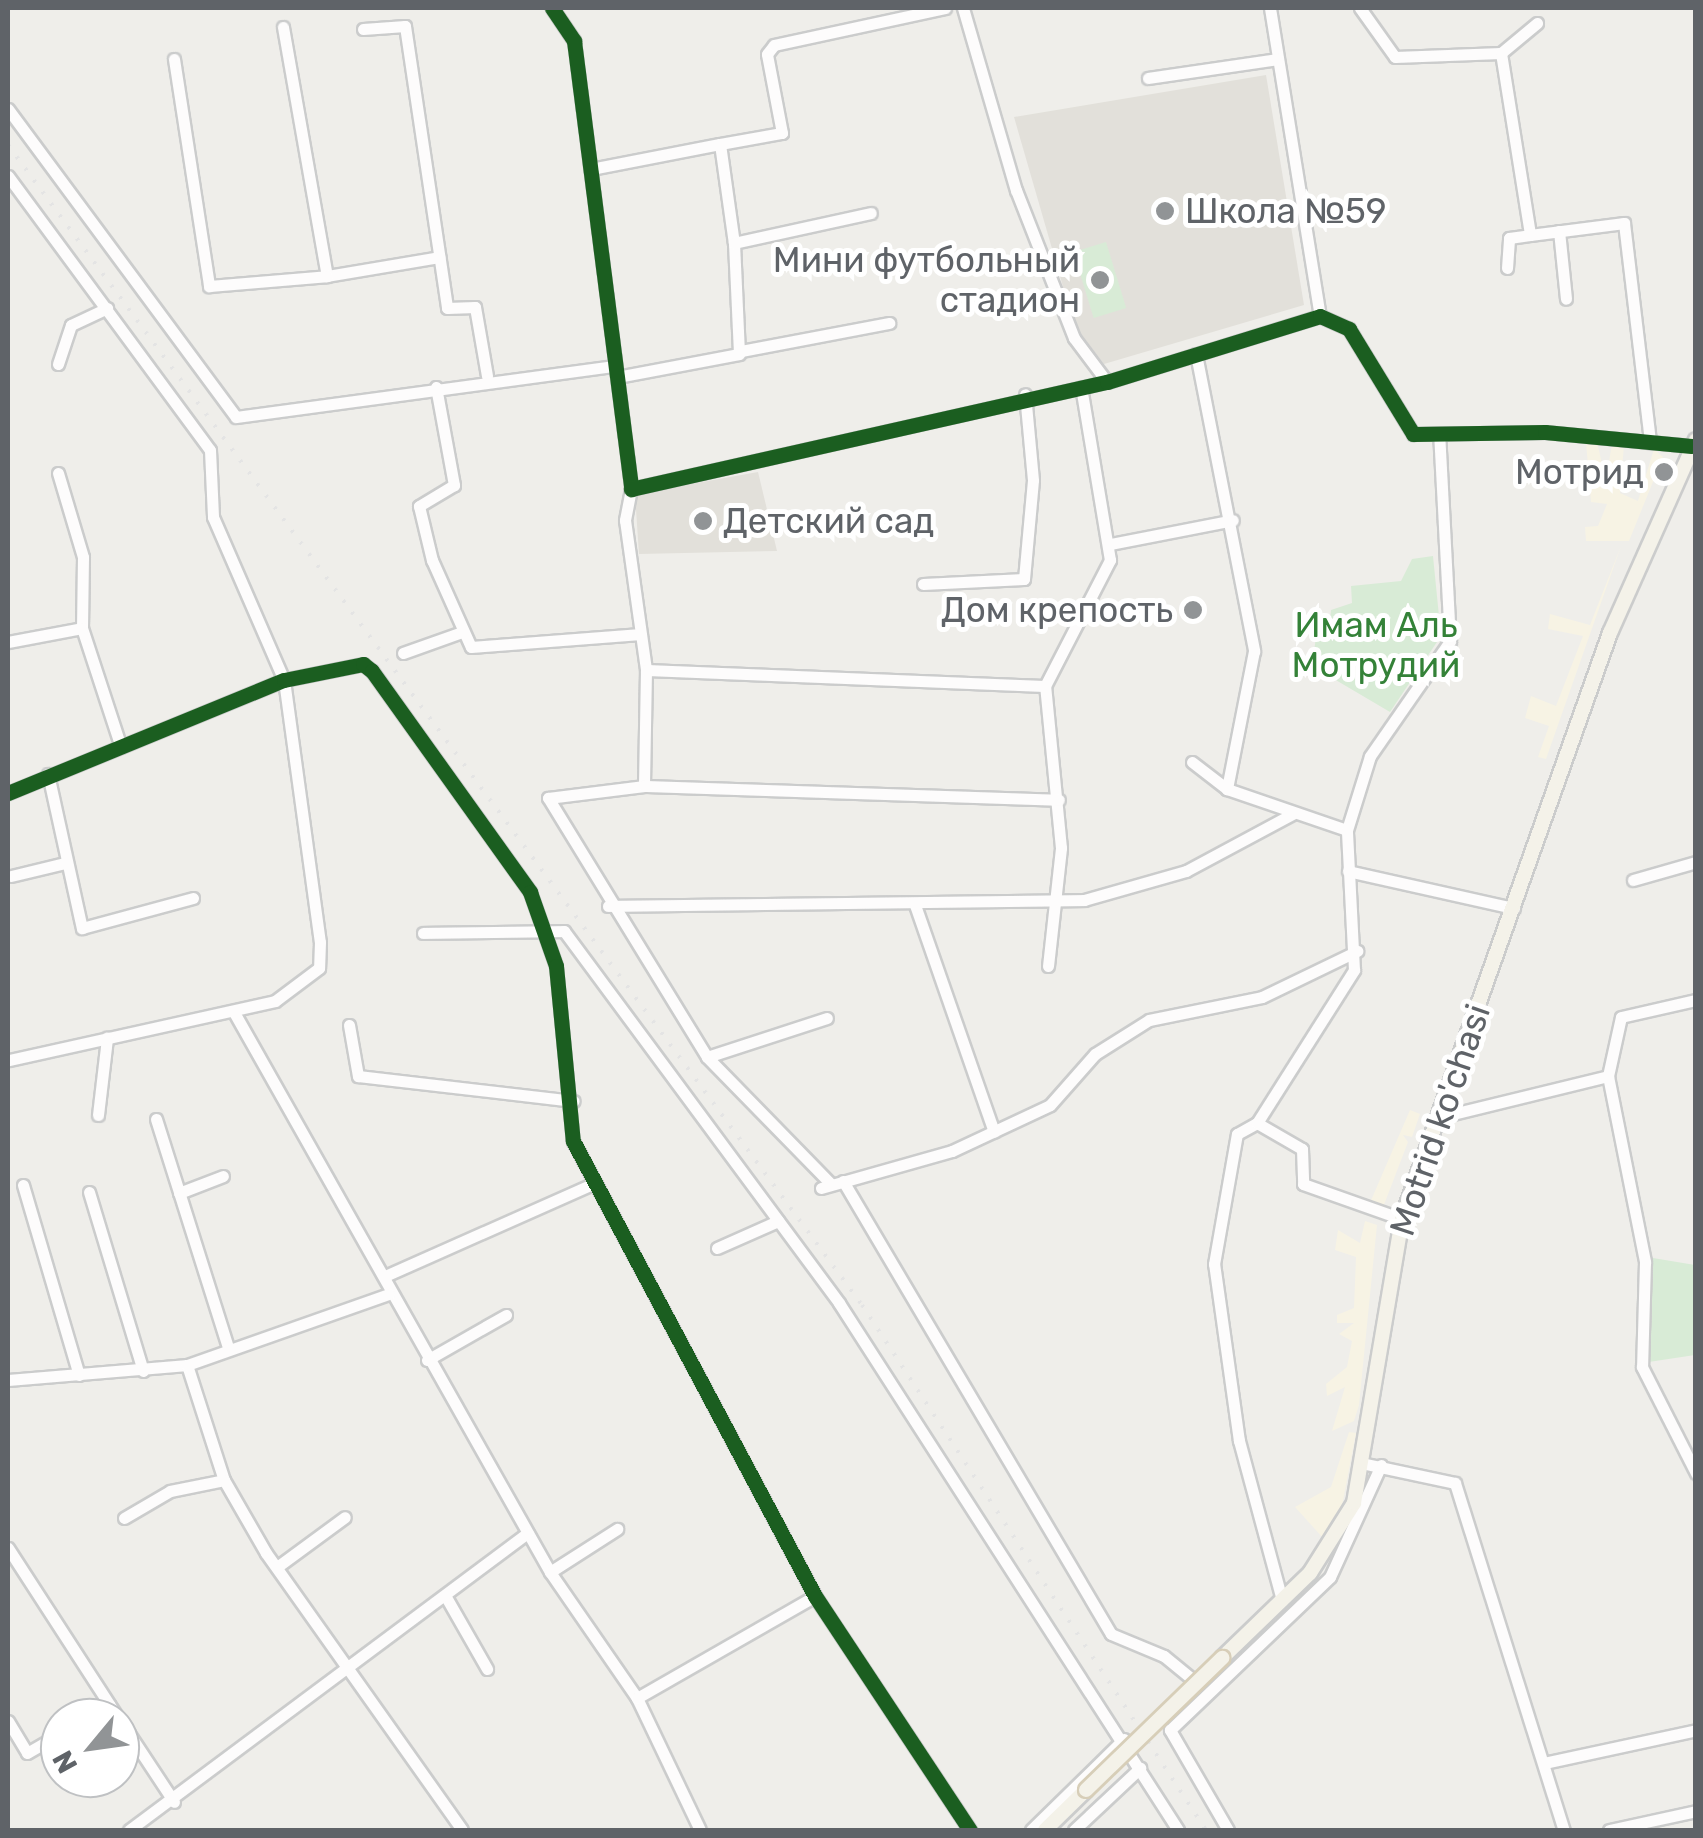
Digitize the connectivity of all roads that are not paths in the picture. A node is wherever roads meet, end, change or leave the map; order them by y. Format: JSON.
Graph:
{"nodes":[{"id":1,"x":552,"y":8,"type":"edge"},
{"id":2,"x":945,"y":8,"type":"edge"},
{"id":3,"x":963,"y":8,"type":"edge"},
{"id":4,"x":1270,"y":8,"type":"edge"},
{"id":5,"x":1360,"y":8,"type":"edge"},
{"id":6,"x":1537,"y":23,"type":"dead end"},
{"id":7,"x":283,"y":26,"type":"dead end"},
{"id":8,"x":363,"y":29,"type":"dead end"},
{"id":9,"x":1502,"y":53,"type":"junction"},
{"id":10,"x":174,"y":60,"type":"dead end"},
{"id":11,"x":1278,"y":60,"type":"junction"},
{"id":12,"x":1148,"y":78,"type":"dead end"},
{"id":13,"x":8,"y":109,"type":"edge"},
{"id":14,"x":720,"y":144,"type":"junction"},
{"id":15,"x":590,"y":170,"type":"junction"},
{"id":16,"x":8,"y":176,"type":"edge"},
{"id":17,"x":871,"y":212,"type":"dead end"},
{"id":18,"x":1559,"y":231,"type":"junction"},
{"id":19,"x":1530,"y":235,"type":"junction"},
{"id":20,"x":734,"y":242,"type":"junction"},
{"id":21,"x":439,"y":257,"type":"junction"},
{"id":22,"x":1507,"y":268,"type":"dead end"},
{"id":23,"x":327,"y":276,"type":"junction"},
{"id":24,"x":1566,"y":299,"type":"dead end"},
{"id":25,"x":107,"y":308,"type":"junction"},
{"id":26,"x":1320,"y":316,"type":"junction"},
{"id":27,"x":889,"y":323,"type":"dead end"},
{"id":28,"x":741,"y":351,"type":"junction"},
{"id":29,"x":1196,"y":354,"type":"junction"},
{"id":30,"x":58,"y":364,"type":"dead end"},
{"id":31,"x":616,"y":371,"type":"junction"},
{"id":32,"x":487,"y":376,"type":"junction"},
{"id":33,"x":1107,"y":382,"type":"junction"},
{"id":34,"x":436,"y":387,"type":"junction"},
{"id":35,"x":1081,"y":388,"type":"junction"},
{"id":36,"x":1025,"y":394,"type":"junction"},
{"id":37,"x":1439,"y":434,"type":"junction"},
{"id":38,"x":1650,"y":442,"type":"junction"},
{"id":39,"x":1693,"y":443,"type":"edge"},
{"id":40,"x":58,"y":473,"type":"dead end"},
{"id":41,"x":631,"y":489,"type":"junction"},
{"id":42,"x":1233,"y":520,"type":"junction"},
{"id":43,"x":1110,"y":544,"type":"junction"},
{"id":44,"x":923,"y":584,"type":"dead end"},
{"id":45,"x":82,"y":628,"type":"junction"},
{"id":46,"x":462,"y":632,"type":"junction"},
{"id":47,"x":641,"y":634,"type":"junction"},
{"id":48,"x":8,"y":642,"type":"edge"},
{"id":49,"x":403,"y":653,"type":"dead end"},
{"id":50,"x":646,"y":670,"type":"junction"},
{"id":51,"x":284,"y":680,"type":"junction"},
{"id":52,"x":1045,"y":686,"type":"junction"},
{"id":53,"x":121,"y":747,"type":"junction"},
{"id":54,"x":1192,"y":762,"type":"dead end"},
{"id":55,"x":48,"y":774,"type":"junction"},
{"id":56,"x":644,"y":786,"type":"junction"},
{"id":57,"x":1227,"y":789,"type":"junction"},
{"id":58,"x":8,"y":794,"type":"edge"},
{"id":59,"x":1059,"y":800,"type":"junction"},
{"id":60,"x":1294,"y":813,"type":"junction"},
{"id":61,"x":1346,"y":830,"type":"junction"},
{"id":62,"x":1696,"y":862,"type":"edge"},
{"id":63,"x":66,"y":864,"type":"junction"},
{"id":64,"x":1348,"y":870,"type":"junction"},
{"id":65,"x":11,"y":876,"type":"dead end"},
{"id":66,"x":1633,"y":880,"type":"dead end"},
{"id":67,"x":193,"y":898,"type":"dead end"},
{"id":68,"x":1053,"y":899,"type":"junction"},
{"id":69,"x":915,"y":905,"type":"junction"},
{"id":70,"x":608,"y":906,"type":"junction"},
{"id":71,"x":1514,"y":908,"type":"junction"},
{"id":72,"x":545,"y":925,"type":"junction"},
{"id":73,"x":424,"y":934,"type":"dead end"},
{"id":74,"x":1357,"y":950,"type":"junction"},
{"id":75,"x":1048,"y":966,"type":"dead end"},
{"id":76,"x":1696,"y":1000,"type":"edge"},
{"id":77,"x":235,"y":1014,"type":"junction"},
{"id":78,"x":827,"y":1018,"type":"dead end"},
{"id":79,"x":349,"y":1025,"type":"dead end"},
{"id":80,"x":107,"y":1038,"type":"junction"},
{"id":81,"x":707,"y":1057,"type":"junction"},
{"id":82,"x":8,"y":1060,"type":"edge"},
{"id":83,"x":1608,"y":1076,"type":"junction"},
{"id":84,"x":574,"y":1101,"type":"junction"},
{"id":85,"x":98,"y":1115,"type":"dead end"},
{"id":86,"x":1436,"y":1118,"type":"junction"},
{"id":87,"x":156,"y":1120,"type":"dead end"},
{"id":88,"x":1257,"y":1123,"type":"junction"},
{"id":89,"x":994,"y":1132,"type":"junction"},
{"id":90,"x":223,"y":1176,"type":"dead end"},
{"id":91,"x":595,"y":1183,"type":"junction"},
{"id":92,"x":832,"y":1184,"type":"junction"},
{"id":93,"x":23,"y":1185,"type":"dead end"},
{"id":94,"x":89,"y":1192,"type":"dead end"},
{"id":95,"x":179,"y":1192,"type":"junction"},
{"id":96,"x":1402,"y":1219,"type":"junction"},
{"id":97,"x":778,"y":1221,"type":"junction"},
{"id":98,"x":717,"y":1248,"type":"dead end"},
{"id":99,"x":385,"y":1276,"type":"junction"},
{"id":100,"x":388,"y":1294,"type":"junction"},
{"id":101,"x":506,"y":1315,"type":"dead end"},
{"id":102,"x":228,"y":1348,"type":"junction"},
{"id":103,"x":427,"y":1360,"type":"junction"},
{"id":104,"x":187,"y":1365,"type":"junction"},
{"id":105,"x":144,"y":1370,"type":"junction"},
{"id":106,"x":79,"y":1375,"type":"junction"},
{"id":107,"x":8,"y":1380,"type":"edge"},
{"id":108,"x":1374,"y":1464,"type":"junction"},
{"id":109,"x":1696,"y":1472,"type":"edge"},
{"id":110,"x":224,"y":1480,"type":"junction"},
{"id":111,"x":344,"y":1517,"type":"dead end"},
{"id":112,"x":124,"y":1518,"type":"dead end"},
{"id":113,"x":617,"y":1529,"type":"dead end"},
{"id":114,"x":528,"y":1533,"type":"junction"},
{"id":115,"x":8,"y":1548,"type":"edge"},
{"id":116,"x":277,"y":1567,"type":"junction"},
{"id":117,"x":550,"y":1572,"type":"junction"},
{"id":118,"x":815,"y":1596,"type":"junction"},
{"id":119,"x":446,"y":1597,"type":"junction"},
{"id":120,"x":1282,"y":1600,"type":"junction"},
{"id":121,"x":487,"y":1669,"type":"dead end"},
{"id":122,"x":352,"y":1670,"type":"junction"},
{"id":123,"x":1196,"y":1683,"type":"junction"},
{"id":124,"x":106,"y":1698,"type":"edge"},
{"id":125,"x":638,"y":1698,"type":"junction"},
{"id":126,"x":8,"y":1721,"type":"edge"},
{"id":127,"x":1696,"y":1730,"type":"edge"},
{"id":128,"x":1124,"y":1739,"type":"junction"},
{"id":129,"x":40,"y":1746,"type":"edge"},
{"id":130,"x":140,"y":1751,"type":"edge"},
{"id":131,"x":1544,"y":1763,"type":"junction"},
{"id":132,"x":1140,"y":1768,"type":"junction"},
{"id":133,"x":174,"y":1802,"type":"junction"},
{"id":134,"x":1696,"y":1810,"type":"edge"},
{"id":135,"x":129,"y":1830,"type":"edge"},
{"id":136,"x":462,"y":1830,"type":"edge"},
{"id":137,"x":700,"y":1830,"type":"edge"},
{"id":138,"x":970,"y":1830,"type":"edge"},
{"id":139,"x":1031,"y":1830,"type":"edge"},
{"id":140,"x":1045,"y":1830,"type":"edge"},
{"id":141,"x":1074,"y":1830,"type":"edge"},
{"id":142,"x":1178,"y":1830,"type":"edge"},
{"id":143,"x":1228,"y":1830,"type":"edge"},
{"id":144,"x":1564,"y":1830,"type":"edge"},
{"id":145,"x":1609,"y":1830,"type":"edge"}],
"edges":[{"from":1,"to":15,"type":"street"},
{"from":2,"to":14,"type":"street"},
{"from":3,"to":33,"type":"street"},
{"from":4,"to":11,"type":"street"},
{"from":5,"to":9,"type":"street"},
{"from":6,"to":9,"type":"street"},
{"from":7,"to":23,"type":"street"},
{"from":8,"to":21,"type":"street"},
{"from":9,"to":19,"type":"street"},
{"from":10,"to":23,"type":"street"},
{"from":11,"to":12,"type":"street"},
{"from":11,"to":26,"type":"street"},
{"from":13,"to":34,"type":"street"},
{"from":14,"to":15,"type":"street"},
{"from":14,"to":20,"type":"street"},
{"from":15,"to":31,"type":"street"},
{"from":16,"to":25,"type":"street"},
{"from":17,"to":20,"type":"street"},
{"from":18,"to":19,"type":"street"},
{"from":18,"to":24,"type":"street"},
{"from":18,"to":38,"type":"street"},
{"from":19,"to":22,"type":"street"},
{"from":20,"to":28,"type":"street"},
{"from":21,"to":23,"type":"street"},
{"from":21,"to":32,"type":"street"},
{"from":25,"to":30,"type":"street"},
{"from":25,"to":51,"type":"street"},
{"from":26,"to":29,"type":"street"},
{"from":26,"to":37,"type":"street"},
{"from":27,"to":28,"type":"street"},
{"from":28,"to":31,"type":"street"},
{"from":29,"to":33,"type":"street"},
{"from":29,"to":42,"type":"street"},
{"from":31,"to":32,"type":"street"},
{"from":31,"to":41,"type":"street"},
{"from":32,"to":34,"type":"street"},
{"from":33,"to":35,"type":"street"},
{"from":34,"to":46,"type":"street"},
{"from":35,"to":36,"type":"street"},
{"from":35,"to":43,"type":"street"},
{"from":36,"to":41,"type":"street"},
{"from":36,"to":44,"type":"street"},
{"from":37,"to":38,"type":"street"},
{"from":37,"to":61,"type":"street"},
{"from":38,"to":39,"type":"street"},
{"from":39,"to":71,"type":"main road","name":"Motrid ko'chasi"},
{"from":40,"to":45,"type":"street"},
{"from":41,"to":47,"type":"street"},
{"from":42,"to":43,"type":"street"},
{"from":42,"to":57,"type":"street"},
{"from":43,"to":52,"type":"street"},
{"from":45,"to":48,"type":"street"},
{"from":45,"to":53,"type":"street"},
{"from":46,"to":47,"type":"street"},
{"from":46,"to":49,"type":"street"},
{"from":47,"to":50,"type":"street"},
{"from":50,"to":52,"type":"street"},
{"from":50,"to":56,"type":"street"},
{"from":51,"to":53,"type":"street"},
{"from":51,"to":72,"type":"street"},
{"from":51,"to":77,"type":"street"},
{"from":52,"to":59,"type":"street"},
{"from":53,"to":55,"type":"street"},
{"from":54,"to":57,"type":"street"},
{"from":55,"to":58,"type":"street"},
{"from":55,"to":63,"type":"street"},
{"from":56,"to":59,"type":"street"},
{"from":56,"to":70,"type":"street"},
{"from":57,"to":60,"type":"street"},
{"from":59,"to":68,"type":"street"},
{"from":60,"to":61,"type":"street"},
{"from":60,"to":68,"type":"street"},
{"from":61,"to":64,"type":"street"},
{"from":62,"to":66,"type":"street"},
{"from":63,"to":65,"type":"street"},
{"from":63,"to":67,"type":"street"},
{"from":64,"to":71,"type":"street"},
{"from":64,"to":74,"type":"street"},
{"from":68,"to":69,"type":"street"},
{"from":68,"to":75,"type":"street"},
{"from":69,"to":70,"type":"street"},
{"from":69,"to":89,"type":"street"},
{"from":70,"to":81,"type":"street"},
{"from":71,"to":86,"type":"main road","name":"Motrid ko'chasi"},
{"from":72,"to":73,"type":"street"},
{"from":72,"to":84,"type":"street"},
{"from":72,"to":97,"type":"street"},
{"from":74,"to":88,"type":"street"},
{"from":74,"to":89,"type":"street"},
{"from":76,"to":83,"type":"street"},
{"from":77,"to":80,"type":"street"},
{"from":77,"to":99,"type":"street"},
{"from":78,"to":81,"type":"street"},
{"from":79,"to":84,"type":"street"},
{"from":80,"to":82,"type":"street"},
{"from":80,"to":85,"type":"street"},
{"from":81,"to":92,"type":"street"},
{"from":83,"to":86,"type":"street"},
{"from":83,"to":109,"type":"street"},
{"from":84,"to":91,"type":"street"},
{"from":86,"to":96,"type":"main road","name":"Motrid ko'chasi"},
{"from":87,"to":95,"type":"street"},
{"from":88,"to":96,"type":"street"},
{"from":88,"to":120,"type":"street"},
{"from":89,"to":92,"type":"street"},
{"from":90,"to":95,"type":"street"},
{"from":91,"to":99,"type":"street"},
{"from":91,"to":118,"type":"street"},
{"from":92,"to":123,"type":"street"},
{"from":93,"to":106,"type":"street"},
{"from":94,"to":105,"type":"street"},
{"from":95,"to":102,"type":"street"},
{"from":96,"to":108,"type":"main road","name":"Motrid ko'chasi"},
{"from":97,"to":98,"type":"street"},
{"from":97,"to":128,"type":"street"},
{"from":99,"to":100,"type":"street"},
{"from":100,"to":102,"type":"street"},
{"from":100,"to":103,"type":"street"},
{"from":101,"to":103,"type":"street"},
{"from":102,"to":104,"type":"street"},
{"from":103,"to":114,"type":"street"},
{"from":104,"to":105,"type":"street"},
{"from":104,"to":110,"type":"street"},
{"from":105,"to":106,"type":"street"},
{"from":106,"to":107,"type":"street"},
{"from":108,"to":120,"type":"main road","name":"Motrid ko'chasi"},
{"from":108,"to":131,"type":"street"},
{"from":108,"to":143,"type":"street"},
{"from":110,"to":112,"type":"street"},
{"from":110,"to":116,"type":"street"},
{"from":111,"to":116,"type":"street"},
{"from":113,"to":117,"type":"street"},
{"from":114,"to":117,"type":"street"},
{"from":114,"to":119,"type":"street"},
{"from":115,"to":124,"type":"street"},
{"from":116,"to":122,"type":"street"},
{"from":117,"to":125,"type":"street"},
{"from":118,"to":125,"type":"street"},
{"from":118,"to":138,"type":"street"},
{"from":119,"to":121,"type":"street"},
{"from":119,"to":122,"type":"street"},
{"from":120,"to":123,"type":"main road","name":"Motrid ko'chasi","bridge":true},
{"from":122,"to":133,"type":"street"},
{"from":122,"to":136,"type":"street"},
{"from":123,"to":140,"type":"main road","name":"Motrid ko'chasi","bridge":true},
{"from":125,"to":137,"type":"street"},
{"from":126,"to":129,"type":"street"},
{"from":127,"to":131,"type":"street"},
{"from":128,"to":132,"type":"street"},
{"from":128,"to":139,"type":"street"},
{"from":130,"to":133,"type":"street"},
{"from":131,"to":144,"type":"street"},
{"from":132,"to":141,"type":"street"},
{"from":132,"to":142,"type":"street"},
{"from":133,"to":135,"type":"street"},
{"from":134,"to":145,"type":"street"}]}
